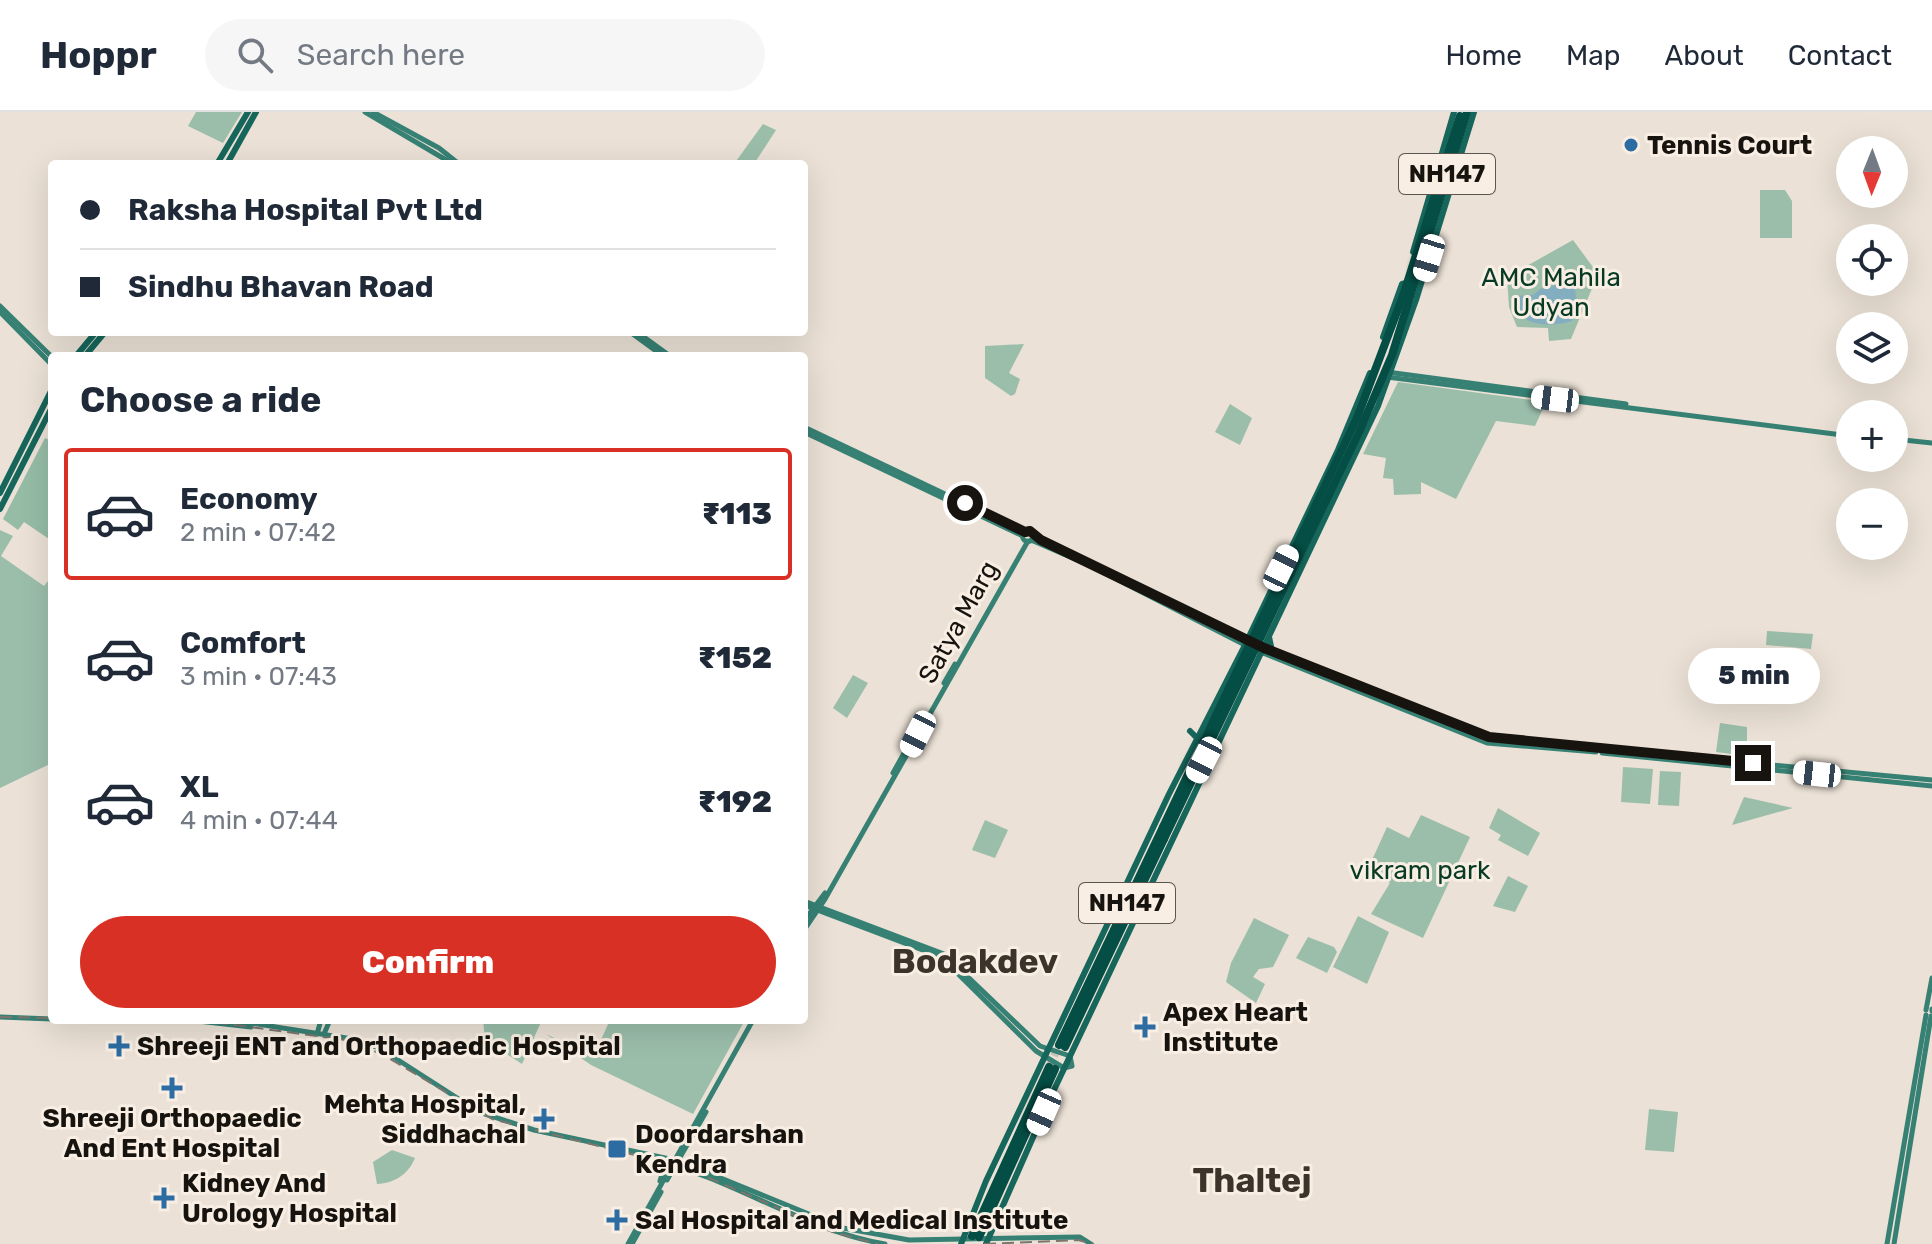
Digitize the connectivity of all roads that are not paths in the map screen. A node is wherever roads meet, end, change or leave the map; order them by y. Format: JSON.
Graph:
{"nodes":[{"id":1,"x":248,"y":112,"type":"edge"},
{"id":2,"x":256,"y":112,"type":"edge"},
{"id":3,"x":365,"y":112,"type":"edge"},
{"id":4,"x":373,"y":112,"type":"edge"},
{"id":5,"x":1454,"y":112,"type":"edge"},
{"id":6,"x":1464,"y":112,"type":"edge"},
{"id":7,"x":1474,"y":112,"type":"edge"},
{"id":8,"x":219,"y":160,"type":"edge"},
{"id":9,"x":229,"y":160,"type":"edge"},
{"id":10,"x":447,"y":160,"type":"edge"},
{"id":11,"x":454,"y":160,"type":"edge"},
{"id":12,"x":1422,"y":177,"type":"dead end"},
{"id":13,"x":1433,"y":181,"type":"junction"},
{"id":14,"x":1425,"y":236,"type":"junction"},
{"id":15,"x":1412,"y":264,"type":"junction"},
{"id":16,"x":1413,"y":285,"type":"junction"},
{"id":17,"x":0,"y":311,"type":"edge"},
{"id":18,"x":1387,"y":333,"type":"junction"},
{"id":19,"x":93,"y":336,"type":"edge"},
{"id":20,"x":102,"y":336,"type":"edge"},
{"id":21,"x":636,"y":336,"type":"edge"},
{"id":22,"x":642,"y":336,"type":"edge"},
{"id":23,"x":79,"y":352,"type":"edge"},
{"id":24,"x":88,"y":352,"type":"edge"},
{"id":25,"x":658,"y":352,"type":"edge"},
{"id":26,"x":664,"y":352,"type":"edge"},
{"id":27,"x":48,"y":359,"type":"edge"},
{"id":28,"x":48,"y":359,"type":"edge"},
{"id":29,"x":1388,"y":375,"type":"junction"},
{"id":30,"x":48,"y":397,"type":"edge"},
{"id":31,"x":48,"y":415,"type":"edge"},
{"id":32,"x":808,"y":431,"type":"edge"},
{"id":33,"x":1836,"y":433,"type":"edge"},
{"id":34,"x":1908,"y":442,"type":"edge"},
{"id":35,"x":1932,"y":445,"type":"edge"},
{"id":36,"x":0,"y":493,"type":"edge"},
{"id":37,"x":0,"y":509,"type":"edge"},
{"id":38,"x":1027,"y":537,"type":"junction"},
{"id":39,"x":1251,"y":631,"type":"junction"},
{"id":40,"x":1233,"y":632,"type":"junction"},
{"id":41,"x":1246,"y":642,"type":"junction"},
{"id":42,"x":1266,"y":651,"type":"junction"},
{"id":43,"x":1234,"y":666,"type":"junction"},
{"id":44,"x":1252,"y":673,"type":"junction"},
{"id":45,"x":1190,"y":731,"type":"dead end"},
{"id":46,"x":1199,"y":740,"type":"junction"},
{"id":47,"x":1932,"y":783,"type":"edge"},
{"id":48,"x":1175,"y":789,"type":"junction"},
{"id":49,"x":1187,"y":808,"type":"junction"},
{"id":50,"x":1162,"y":836,"type":"junction"},
{"id":51,"x":808,"y":905,"type":"edge"},
{"id":52,"x":816,"y":908,"type":"junction"},
{"id":53,"x":808,"y":917,"type":"edge"},
{"id":54,"x":808,"y":923,"type":"edge"},
{"id":55,"x":1932,"y":978,"type":"edge"},
{"id":56,"x":1930,"y":1012,"type":"edge"},
{"id":57,"x":0,"y":1015,"type":"edge"},
{"id":58,"x":48,"y":1017,"type":"edge"},
{"id":59,"x":226,"y":1024,"type":"edge"},
{"id":60,"x":257,"y":1024,"type":"edge"},
{"id":61,"x":321,"y":1024,"type":"edge"},
{"id":62,"x":327,"y":1024,"type":"edge"},
{"id":63,"x":753,"y":1024,"type":"edge"},
{"id":64,"x":320,"y":1034,"type":"junction"},
{"id":65,"x":1061,"y":1049,"type":"junction"},
{"id":66,"x":1053,"y":1065,"type":"junction"},
{"id":67,"x":657,"y":1161,"type":"junction"},
{"id":68,"x":674,"y":1163,"type":"junction"},
{"id":69,"x":658,"y":1189,"type":"junction"},
{"id":70,"x":981,"y":1239,"type":"edge"},
{"id":71,"x":961,"y":1243,"type":"edge"},
{"id":72,"x":630,"y":1244,"type":"edge"},
{"id":73,"x":885,"y":1244,"type":"edge"},
{"id":74,"x":1088,"y":1244,"type":"edge"},
{"id":75,"x":1887,"y":1244,"type":"edge"},
{"id":76,"x":1894,"y":1244,"type":"edge"}],
"edges":[{"from":1,"to":8,"type":"main road"},
{"from":2,"to":9,"type":"main road"},
{"from":3,"to":10,"type":"main road"},
{"from":4,"to":11,"type":"main road"},
{"from":5,"to":13,"type":"main road"},
{"from":6,"to":14,"type":"highway","number":"NH147"},
{"from":7,"to":16,"type":"main road"},
{"from":12,"to":13,"type":"main road"},
{"from":13,"to":15,"type":"main road"},
{"from":14,"to":15,"type":"highway","number":"NH147"},
{"from":14,"to":16,"type":"highway","number":"NH147"},
{"from":15,"to":16,"type":"highway","number":"NH147"},
{"from":16,"to":18,"type":"highway","number":"NH147"},
{"from":16,"to":29,"type":"highway","number":"NH147"},
{"from":17,"to":27,"type":"main road"},
{"from":17,"to":28,"type":"main road"},
{"from":18,"to":39,"type":"main road"},
{"from":18,"to":50,"type":"highway","number":"NH147","bridge":true},
{"from":19,"to":23,"type":"main road"},
{"from":20,"to":24,"type":"main road"},
{"from":21,"to":25,"type":"main road"},
{"from":22,"to":26,"type":"main road"},
{"from":29,"to":33,"type":"main road"},
{"from":29,"to":42,"type":"main road"},
{"from":29,"to":50,"type":"highway","number":"NH147","bridge":true},
{"from":30,"to":36,"type":"main road"},
{"from":31,"to":37,"type":"main road"},
{"from":32,"to":38,"type":"main road"},
{"from":34,"to":35,"type":"main road"},
{"from":38,"to":40,"type":"main road"},
{"from":38,"to":41,"type":"main road"},
{"from":38,"to":52,"type":"main road","name":"Satya Marg"},
{"from":39,"to":40,"type":"main road"},
{"from":39,"to":41,"type":"main road"},
{"from":40,"to":41,"type":"main road"},
{"from":41,"to":42,"type":"main road"},
{"from":41,"to":43,"type":"main road"},
{"from":42,"to":44,"type":"main road"},
{"from":42,"to":47,"type":"main road"},
{"from":43,"to":44,"type":"main road"},
{"from":43,"to":46,"type":"main road"},
{"from":44,"to":49,"type":"main road"},
{"from":45,"to":46,"type":"main road"},
{"from":46,"to":48,"type":"main road"},
{"from":48,"to":50,"type":"main road"},
{"from":48,"to":65,"type":"main road"},
{"from":49,"to":50,"type":"main road"},
{"from":49,"to":65,"type":"main road"},
{"from":50,"to":65,"type":"highway","number":"NH147"},
{"from":50,"to":65,"type":"highway","number":"NH147"},
{"from":51,"to":52,"type":"main road"},
{"from":52,"to":53,"type":"main road","name":"Satya Marg"},
{"from":52,"to":54,"type":"main road","name":"Satya Marg"},
{"from":52,"to":65,"type":"main road"},
{"from":52,"to":66,"type":"main road"},
{"from":55,"to":56,"type":"main road"},
{"from":56,"to":75,"type":"main road"},
{"from":56,"to":76,"type":"main road"},
{"from":57,"to":58,"type":"main road"},
{"from":59,"to":64,"type":"main road"},
{"from":60,"to":64,"type":"main road"},
{"from":61,"to":64,"type":"main road"},
{"from":62,"to":64,"type":"main road"},
{"from":63,"to":68,"type":"main road"},
{"from":64,"to":67,"type":"main road"},
{"from":64,"to":68,"type":"main road"},
{"from":65,"to":66,"type":"main road"},
{"from":65,"to":66,"type":"main road"},
{"from":66,"to":70,"type":"highway"},
{"from":66,"to":70,"type":"main road"},
{"from":66,"to":71,"type":"main road"},
{"from":67,"to":68,"type":"main road"},
{"from":67,"to":69,"type":"main road"},
{"from":68,"to":69,"type":"main road"},
{"from":68,"to":71,"type":"main road"},
{"from":68,"to":72,"type":"main road"},
{"from":68,"to":73,"type":"main road"},
{"from":69,"to":72,"type":"main road"},
{"from":70,"to":71,"type":"main road"},
{"from":70,"to":74,"type":"main road"}]}
